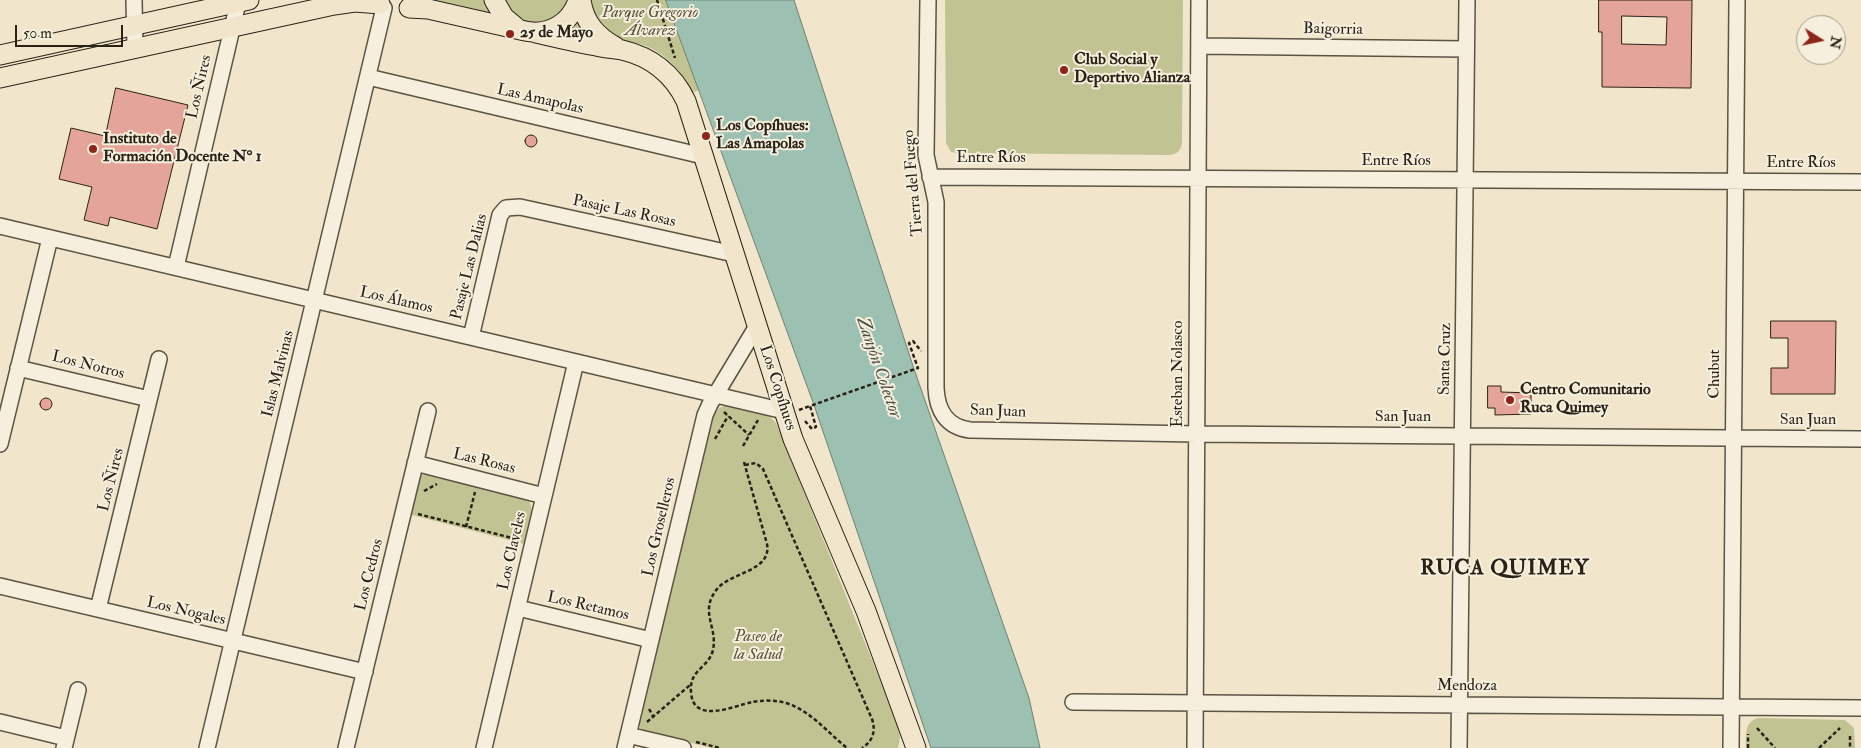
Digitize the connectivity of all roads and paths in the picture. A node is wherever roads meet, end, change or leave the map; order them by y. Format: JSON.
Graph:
{"nodes":[{"id":1,"x":134,"y":0,"type":"edge"},
{"id":2,"x":494,"y":0,"type":"edge"},
{"id":3,"x":580,"y":0,"type":"edge"},
{"id":4,"x":928,"y":0,"type":"edge"},
{"id":5,"x":1199,"y":0,"type":"edge"},
{"id":6,"x":1467,"y":0,"type":"edge"},
{"id":7,"x":1737,"y":0,"type":"edge"},
{"id":8,"x":244,"y":1,"type":"edge"},
{"id":9,"x":381,"y":4,"type":"edge"},
{"id":10,"x":413,"y":4,"type":"edge"},
{"id":11,"x":134,"y":26,"type":"junction"},
{"id":12,"x":232,"y":27,"type":"junction"},
{"id":13,"x":529,"y":32,"type":"junction"},
{"id":14,"x":1199,"y":46,"type":"junction"},
{"id":15,"x":135,"y":48,"type":"junction"},
{"id":16,"x":1466,"y":49,"type":"junction"},
{"id":17,"x":621,"y":50,"type":"junction"},
{"id":18,"x":0,"y":55,"type":"edge"},
{"id":19,"x":368,"y":77,"type":"junction"},
{"id":20,"x":0,"y":78,"type":"edge"},
{"id":21,"x":703,"y":156,"type":"junction"},
{"id":22,"x":930,"y":176,"type":"junction"},
{"id":23,"x":1198,"y":178,"type":"junction"},
{"id":24,"x":1465,"y":180,"type":"junction"},
{"id":25,"x":1735,"y":181,"type":"junction"},
{"id":26,"x":1861,"y":182,"type":"edge"},
{"id":27,"x":506,"y":208,"type":"joint"},
{"id":28,"x":0,"y":226,"type":"edge"},
{"id":29,"x":50,"y":238,"type":"junction"},
{"id":30,"x":734,"y":254,"type":"junction"},
{"id":31,"x":176,"y":267,"type":"junction"},
{"id":32,"x":314,"y":300,"type":"junction"},
{"id":33,"x":757,"y":326,"type":"junction"},
{"id":34,"x":471,"y":337,"type":"junction"},
{"id":35,"x":159,"y":359,"type":"dead end"},
{"id":36,"x":576,"y":362,"type":"junction"},
{"id":37,"x":18,"y":368,"type":"junction"},
{"id":38,"x":914,"y":369,"type":"dead end"},
{"id":39,"x":149,"y":399,"type":"junction"},
{"id":40,"x":717,"y":402,"type":"junction"},
{"id":41,"x":814,"y":405,"type":"dead end"},
{"id":42,"x":810,"y":406,"type":"dead end"},
{"id":43,"x":428,"y":411,"type":"dead end"},
{"id":44,"x":790,"y":411,"type":"junction"},
{"id":45,"x":761,"y":414,"type":"dead end"},
{"id":46,"x":947,"y":420,"type":"joint"},
{"id":47,"x":1196,"y":434,"type":"junction"},
{"id":48,"x":749,"y":435,"type":"junction"},
{"id":49,"x":1462,"y":436,"type":"junction"},
{"id":50,"x":1733,"y":438,"type":"junction"},
{"id":51,"x":1861,"y":439,"type":"edge"},
{"id":52,"x":0,"y":444,"type":"edge"},
{"id":53,"x":743,"y":446,"type":"dead end"},
{"id":54,"x":415,"y":463,"type":"junction"},
{"id":55,"x":438,"y":484,"type":"dead end"},
{"id":56,"x":476,"y":488,"type":"dead end"},
{"id":57,"x":417,"y":494,"type":"dead end"},
{"id":58,"x":544,"y":496,"type":"junction"},
{"id":59,"x":412,"y":513,"type":"dead end"},
{"id":60,"x":466,"y":527,"type":"junction"},
{"id":61,"x":524,"y":533,"type":"dead end"},
{"id":62,"x":0,"y":586,"type":"edge"},
{"id":63,"x":518,"y":608,"type":"junction"},
{"id":64,"x":98,"y":609,"type":"junction"},
{"id":65,"x":651,"y":640,"type":"junction"},
{"id":66,"x":232,"y":641,"type":"junction"},
{"id":67,"x":365,"y":672,"type":"junction"},
{"id":68,"x":691,"y":684,"type":"junction"},
{"id":69,"x":78,"y":690,"type":"dead end"},
{"id":70,"x":1073,"y":702,"type":"dead end"},
{"id":71,"x":1195,"y":702,"type":"junction"},
{"id":72,"x":1460,"y":704,"type":"junction"},
{"id":73,"x":1731,"y":706,"type":"junction"},
{"id":74,"x":1861,"y":708,"type":"edge"},
{"id":75,"x":0,"y":722,"type":"edge"},
{"id":76,"x":642,"y":726,"type":"dead end"},
{"id":77,"x":1757,"y":728,"type":"dead end"},
{"id":78,"x":1840,"y":728,"type":"dead end"},
{"id":79,"x":1748,"y":734,"type":"dead end"},
{"id":80,"x":1850,"y":736,"type":"dead end"},
{"id":81,"x":627,"y":742,"type":"edge"},
{"id":82,"x":65,"y":743,"type":"edge"},
{"id":83,"x":912,"y":744,"type":"edge"},
{"id":84,"x":207,"y":748,"type":"edge"},
{"id":85,"x":346,"y":748,"type":"edge"},
{"id":86,"x":484,"y":748,"type":"edge"},
{"id":87,"x":683,"y":748,"type":"edge"},
{"id":88,"x":847,"y":748,"type":"edge"},
{"id":89,"x":864,"y":748,"type":"edge"},
{"id":90,"x":1195,"y":748,"type":"edge"},
{"id":91,"x":1459,"y":748,"type":"edge"},
{"id":92,"x":1731,"y":748,"type":"edge"},
{"id":93,"x":1748,"y":748,"type":"edge"},
{"id":94,"x":1775,"y":748,"type":"edge"},
{"id":95,"x":1819,"y":748,"type":"edge"},
{"id":96,"x":1850,"y":748,"type":"edge"}],
"edges":[{"from":1,"to":11,"type":"street"},
{"from":2,"to":13,"type":"main road"},
{"from":3,"to":13,"type":"main road"},
{"from":3,"to":17,"type":"main road","name":"Los Copíhues"},
{"from":4,"to":22,"type":"street","name":"Tierra del Fuego"},
{"from":5,"to":14,"type":"street","name":"Esteban Nolasco"},
{"from":6,"to":16,"type":"street","name":"Santa Cruz"},
{"from":7,"to":25,"type":"street","name":"Chubut"},
{"from":8,"to":11,"type":"main road"},
{"from":8,"to":12,"type":"street","name":"Los Ñires"},
{"from":9,"to":10,"type":"main road","name":"Los Copíhues"},
{"from":9,"to":12,"type":"main road","name":"Los Copíhues"},
{"from":9,"to":19,"type":"street","name":"Islas Malvinas"},
{"from":10,"to":13,"type":"main road","name":"Los Copíhues"},
{"from":11,"to":15,"type":"street"},
{"from":11,"to":18,"type":"main road"},
{"from":12,"to":15,"type":"main road","name":"Los Copíhues"},
{"from":12,"to":31,"type":"street","name":"Los Ñires"},
{"from":13,"to":17,"type":"main road","name":"Los Copíhues"},
{"from":14,"to":16,"type":"street","name":"Baigorria"},
{"from":14,"to":23,"type":"street","name":"Esteban Nolasco"},
{"from":15,"to":20,"type":"main road","name":"Los Copíhues"},
{"from":16,"to":24,"type":"street","name":"Santa Cruz"},
{"from":17,"to":21,"type":"main road","name":"Los Copíhues"},
{"from":19,"to":21,"type":"street","name":"Las Amapolas"},
{"from":19,"to":32,"type":"street","name":"Islas Malvinas"},
{"from":21,"to":30,"type":"main road","name":"Los Copíhues"},
{"from":22,"to":23,"type":"street","name":"Entre Ríos"},
{"from":22,"to":46,"type":"street","name":"Tierra del Fuego"},
{"from":23,"to":24,"type":"street","name":"Entre Ríos"},
{"from":23,"to":47,"type":"street","name":"Esteban Nolasco"},
{"from":24,"to":25,"type":"street","name":"Entre Ríos"},
{"from":24,"to":49,"type":"street","name":"Santa Cruz"},
{"from":25,"to":26,"type":"street","name":"Entre Ríos"},
{"from":25,"to":50,"type":"street","name":"Chubut"},
{"from":27,"to":30,"type":"street","name":"Pasaje Las Rosas"},
{"from":27,"to":34,"type":"street","name":"Pasaje Las Dalias"},
{"from":28,"to":29,"type":"street","name":"Los Álamos"},
{"from":29,"to":31,"type":"street","name":"Los Álamos"},
{"from":29,"to":37,"type":"street"},
{"from":30,"to":33,"type":"main road","name":"Los Copíhues"},
{"from":31,"to":32,"type":"street","name":"Los Álamos"},
{"from":32,"to":34,"type":"street","name":"Los Álamos"},
{"from":32,"to":66,"type":"street","name":"Islas Malvinas"},
{"from":33,"to":40,"type":"street","name":"Los Groselleros"},
{"from":33,"to":44,"type":"main road","name":"Los Copíhues"},
{"from":34,"to":36,"type":"street","name":"Los Álamos"},
{"from":35,"to":39,"type":"street","name":"Los Ñires"},
{"from":36,"to":40,"type":"street","name":"Los Álamos"},
{"from":36,"to":58,"type":"street","name":"Los Claveles"},
{"from":37,"to":39,"type":"street","name":"Los Notros"},
{"from":37,"to":52,"type":"street"},
{"from":38,"to":41,"type":"path"},
{"from":39,"to":64,"type":"street","name":"Los Ñires"},
{"from":40,"to":44,"type":"street","name":"Los Álamos"},
{"from":40,"to":48,"type":"path"},
{"from":40,"to":65,"type":"street","name":"Los Groselleros"},
{"from":42,"to":44,"type":"path"},
{"from":43,"to":54,"type":"street","name":"Los Cedros"},
{"from":44,"to":83,"type":"main road","name":"Los Copíhues"},
{"from":45,"to":48,"type":"path"},
{"from":46,"to":47,"type":"street","name":"San Juan"},
{"from":47,"to":49,"type":"street","name":"San Juan"},
{"from":47,"to":71,"type":"street","name":"Esteban Nolasco"},
{"from":48,"to":53,"type":"path"},
{"from":49,"to":50,"type":"street","name":"San Juan"},
{"from":49,"to":72,"type":"street","name":"Santa Cruz"},
{"from":50,"to":51,"type":"street","name":"San Juan"},
{"from":50,"to":73,"type":"street","name":"Chubut"},
{"from":54,"to":58,"type":"street","name":"Las Rosas"},
{"from":54,"to":67,"type":"street","name":"Los Cedros"},
{"from":55,"to":57,"type":"path"},
{"from":56,"to":60,"type":"path"},
{"from":58,"to":63,"type":"street","name":"Los Claveles"},
{"from":59,"to":60,"type":"path"},
{"from":60,"to":61,"type":"path"},
{"from":62,"to":64,"type":"street","name":"Los Nogales"},
{"from":63,"to":65,"type":"street","name":"Los Retamos"},
{"from":63,"to":86,"type":"street","name":"Los Claveles"},
{"from":64,"to":66,"type":"street","name":"Los Nogales"},
{"from":65,"to":81,"type":"street","name":"Los Groselleros"},
{"from":66,"to":67,"type":"street","name":"Los Nogales"},
{"from":66,"to":84,"type":"street","name":"Islas Malvinas"},
{"from":67,"to":85,"type":"street","name":"Los Cedros"},
{"from":68,"to":76,"type":"path"},
{"from":68,"to":88,"type":"path"},
{"from":68,"to":89,"type":"path"},
{"from":69,"to":82,"type":"street"},
{"from":70,"to":71,"type":"street","name":"Mendoza"},
{"from":71,"to":72,"type":"street","name":"Mendoza"},
{"from":71,"to":90,"type":"street","name":"Esteban Nolasco"},
{"from":72,"to":73,"type":"street","name":"Mendoza"},
{"from":72,"to":91,"type":"street","name":"Santa Cruz"},
{"from":73,"to":74,"type":"street","name":"Mendoza"},
{"from":73,"to":92,"type":"street","name":"Chubut"},
{"from":75,"to":82,"type":"street"},
{"from":77,"to":94,"type":"path"},
{"from":78,"to":95,"type":"path"},
{"from":79,"to":93,"type":"path"},
{"from":80,"to":96,"type":"path"},
{"from":81,"to":87,"type":"street"}]}
